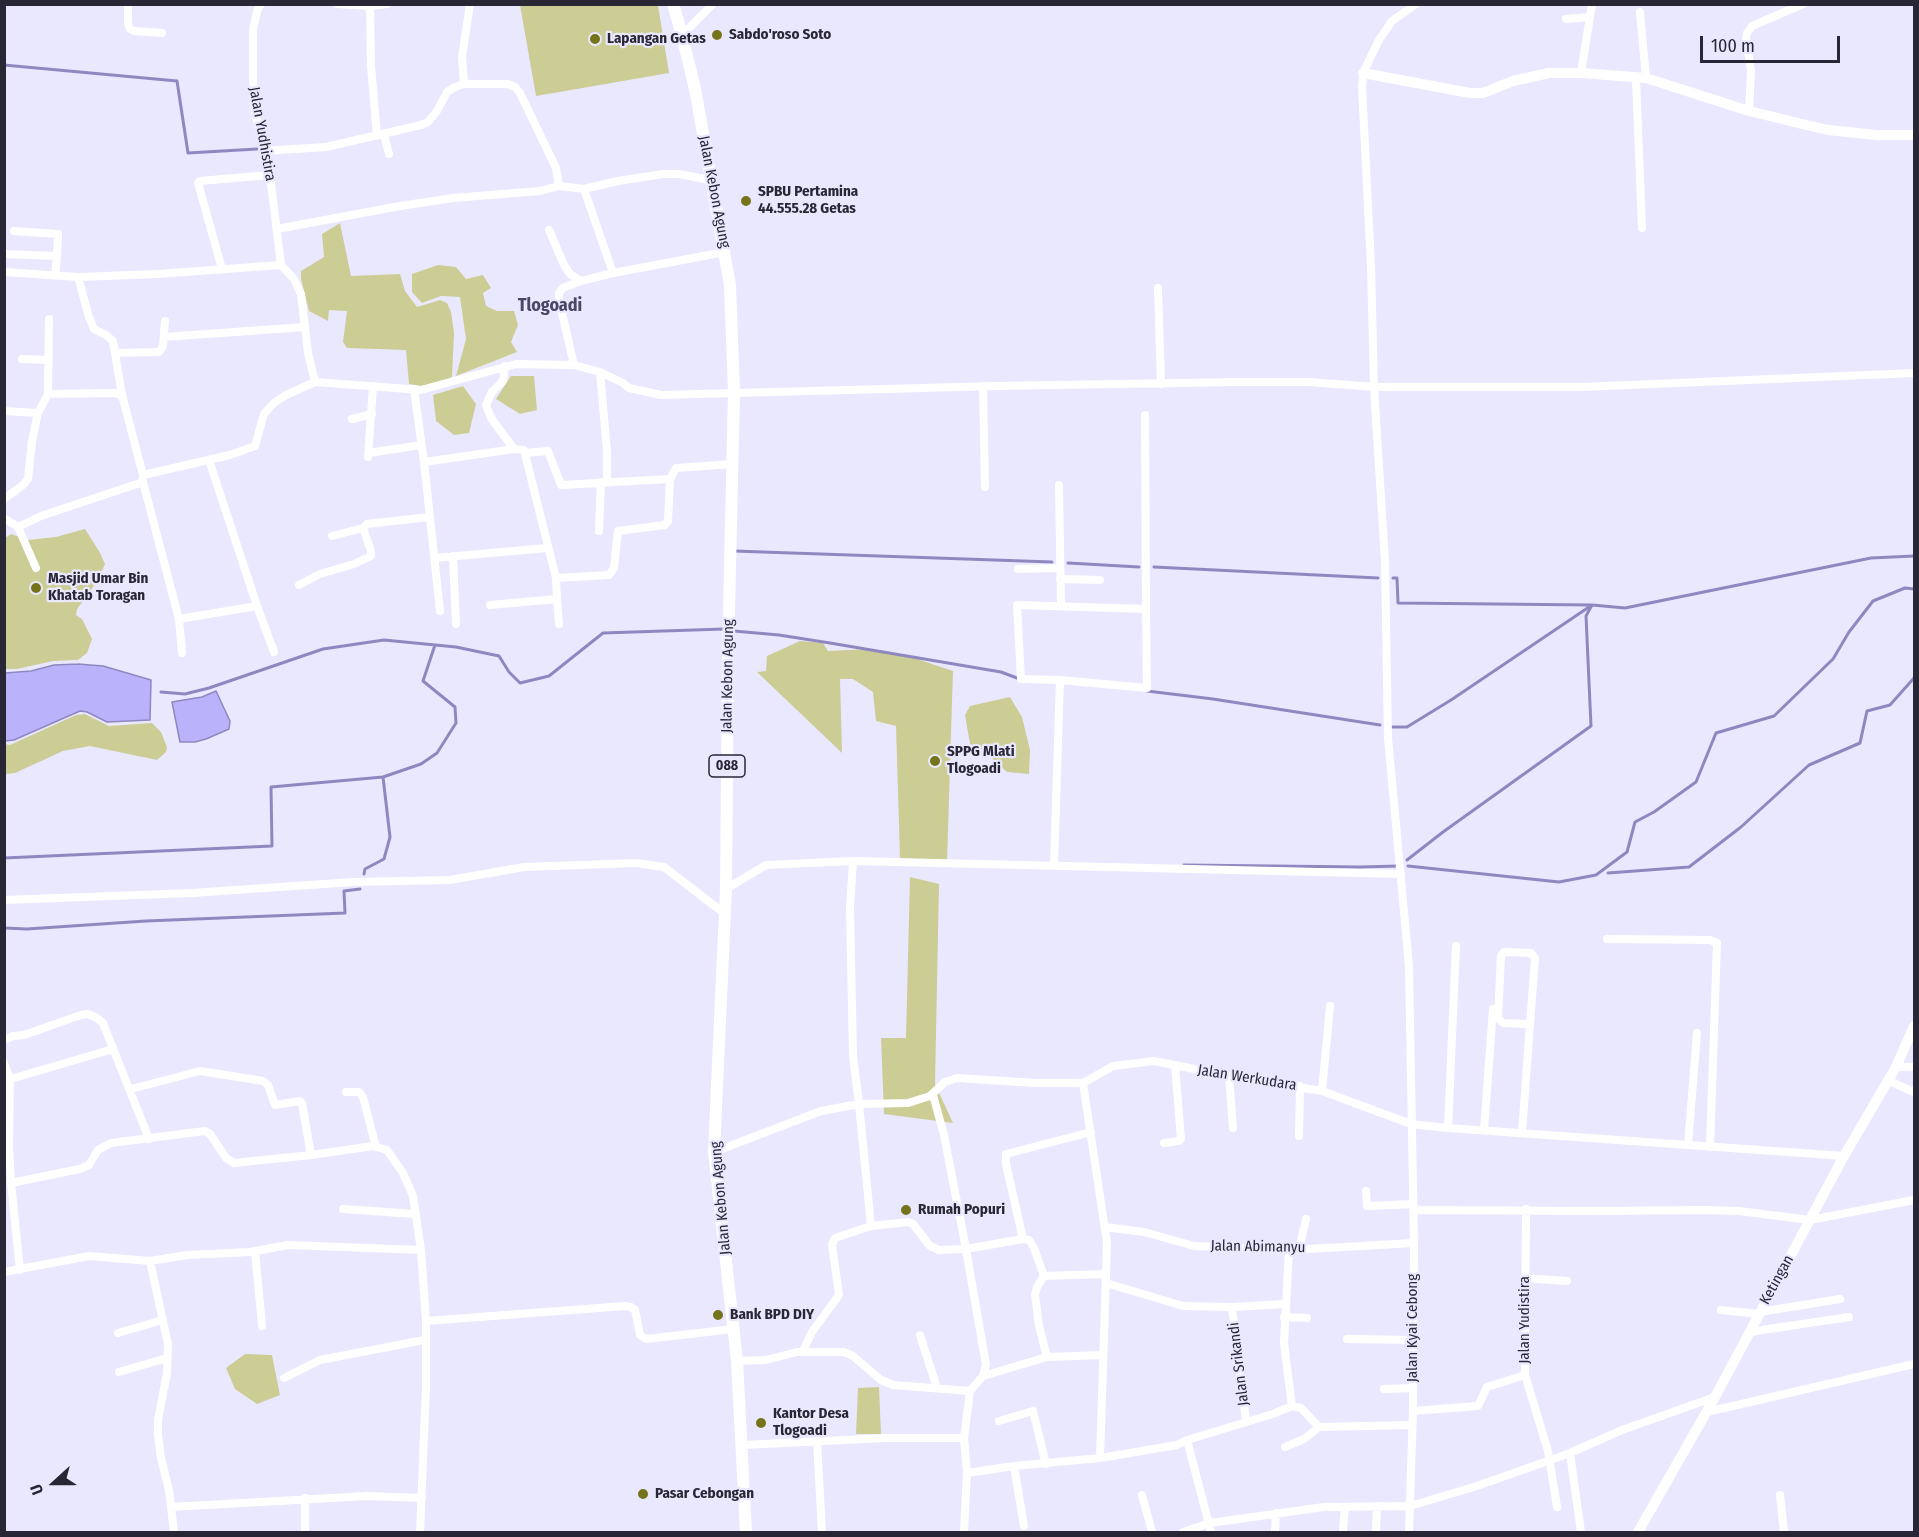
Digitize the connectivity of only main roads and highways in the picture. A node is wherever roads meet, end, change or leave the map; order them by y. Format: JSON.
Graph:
{"nodes":[{"id":1,"x":673,"y":4,"type":"edge"},
{"id":2,"x":746,"y":1533,"type":"edge"}],
"edges":[{"from":1,"to":2,"type":"main road","name":"Jalan Kebon Agung","number":"088"}]}
